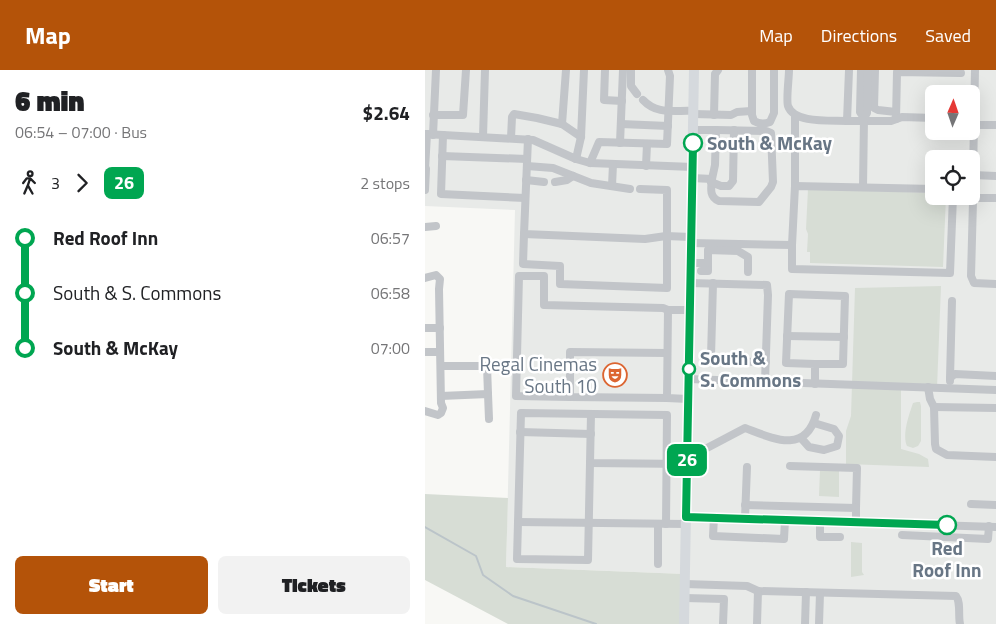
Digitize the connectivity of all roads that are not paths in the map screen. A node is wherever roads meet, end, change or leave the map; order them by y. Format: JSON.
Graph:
{"nodes":[{"id":1,"x":436,"y":70,"type":"edge"},
{"id":2,"x":465,"y":70,"type":"edge"},
{"id":3,"x":485,"y":70,"type":"edge"},
{"id":4,"x":566,"y":70,"type":"edge"},
{"id":5,"x":584,"y":70,"type":"edge"},
{"id":6,"x":605,"y":70,"type":"edge"},
{"id":7,"x":623,"y":70,"type":"edge"},
{"id":8,"x":631,"y":70,"type":"edge"},
{"id":9,"x":668,"y":70,"type":"edge"},
{"id":10,"x":694,"y":70,"type":"edge"},
{"id":11,"x":718,"y":70,"type":"edge"},
{"id":12,"x":752,"y":70,"type":"edge"},
{"id":13,"x":774,"y":70,"type":"edge"},
{"id":14,"x":789,"y":70,"type":"edge"},
{"id":15,"x":849,"y":70,"type":"edge"},
{"id":16,"x":861,"y":70,"type":"edge"},
{"id":17,"x":868,"y":70,"type":"edge"},
{"id":18,"x":875,"y":70,"type":"edge"},
{"id":19,"x":975,"y":70,"type":"edge"},
{"id":20,"x":897,"y":71,"type":"edge"},
{"id":21,"x":961,"y":73,"type":"dead end"},
{"id":22,"x":975,"y":85,"type":"edge"},
{"id":23,"x":622,"y":101,"type":"junction"},
{"id":24,"x":669,"y":110,"type":"junction"},
{"id":25,"x":751,"y":110,"type":"junction"},
{"id":26,"x":693,"y":112,"type":"junction"},
{"id":27,"x":433,"y":115,"type":"junction"},
{"id":28,"x":715,"y":115,"type":"junction"},
{"id":29,"x":795,"y":115,"type":"junction"},
{"id":30,"x":896,"y":115,"type":"junction"},
{"id":31,"x":925,"y":118,"type":"edge"},
{"id":32,"x":864,"y":119,"type":"junction"},
{"id":33,"x":847,"y":121,"type":"junction"},
{"id":34,"x":562,"y":124,"type":"junction"},
{"id":35,"x":621,"y":124,"type":"junction"},
{"id":36,"x":980,"y":125,"type":"edge"},
{"id":37,"x":996,"y":125,"type":"edge"},
{"id":38,"x":668,"y":126,"type":"junction"},
{"id":39,"x":693,"y":130,"type":"junction"},
{"id":40,"x":716,"y":130,"type":"junction"},
{"id":41,"x":735,"y":130,"type":"junction"},
{"id":42,"x":428,"y":134,"type":"edge"},
{"id":43,"x":443,"y":135,"type":"junction"},
{"id":44,"x":483,"y":137,"type":"junction"},
{"id":45,"x":581,"y":137,"type":"junction"},
{"id":46,"x":511,"y":138,"type":"junction"},
{"id":47,"x":528,"y":139,"type":"junction"},
{"id":48,"x":974,"y":140,"type":"edge"},
{"id":49,"x":620,"y":143,"type":"junction"},
{"id":50,"x":647,"y":144,"type":"junction"},
{"id":51,"x":426,"y":151,"type":"edge"},
{"id":52,"x":442,"y":156,"type":"junction"},
{"id":53,"x":576,"y":159,"type":"junction"},
{"id":54,"x":527,"y":163,"type":"junction"},
{"id":55,"x":591,"y":163,"type":"junction"},
{"id":56,"x":613,"y":164,"type":"junction"},
{"id":57,"x":647,"y":166,"type":"junction"},
{"id":58,"x":425,"y":169,"type":"edge"},
{"id":59,"x":692,"y":173,"type":"junction"},
{"id":60,"x":573,"y":176,"type":"junction"},
{"id":61,"x":996,"y":176,"type":"edge"},
{"id":62,"x":526,"y":180,"type":"junction"},
{"id":63,"x":711,"y":180,"type":"junction"},
{"id":64,"x":544,"y":182,"type":"dead end"},
{"id":65,"x":555,"y":182,"type":"dead end"},
{"id":66,"x":612,"y":186,"type":"junction"},
{"id":67,"x":795,"y":186,"type":"junction"},
{"id":68,"x":863,"y":187,"type":"junction"},
{"id":69,"x":630,"y":189,"type":"dead end"},
{"id":70,"x":925,"y":189,"type":"edge"},
{"id":71,"x":425,"y":190,"type":"edge"},
{"id":72,"x":640,"y":190,"type":"dead end"},
{"id":73,"x":525,"y":198,"type":"junction"},
{"id":74,"x":996,"y":198,"type":"edge"},
{"id":75,"x":953,"y":205,"type":"edge"},
{"id":76,"x":436,"y":226,"type":"dead end"},
{"id":77,"x":425,"y":227,"type":"edge"},
{"id":78,"x":524,"y":234,"type":"junction"},
{"id":79,"x":666,"y":236,"type":"junction"},
{"id":80,"x":691,"y":240,"type":"junction"},
{"id":81,"x":792,"y":245,"type":"junction"},
{"id":82,"x":691,"y":263,"type":"junction"},
{"id":83,"x":708,"y":263,"type":"junction"},
{"id":84,"x":701,"y":271,"type":"dead end"},
{"id":85,"x":748,"y":272,"type":"dead end"},
{"id":86,"x":425,"y":278,"type":"edge"},
{"id":87,"x":690,"y":283,"type":"junction"},
{"id":88,"x":713,"y":283,"type":"junction"},
{"id":89,"x":996,"y":284,"type":"edge"},
{"id":90,"x":951,"y":301,"type":"dead end"},
{"id":91,"x":668,"y":310,"type":"junction"},
{"id":92,"x":690,"y":310,"type":"junction"},
{"id":93,"x":425,"y":328,"type":"edge"},
{"id":94,"x":440,"y":328,"type":"junction"},
{"id":95,"x":787,"y":336,"type":"junction"},
{"id":96,"x":844,"y":337,"type":"junction"},
{"id":97,"x":425,"y":352,"type":"edge"},
{"id":98,"x":440,"y":352,"type":"junction"},
{"id":99,"x":667,"y":353,"type":"junction"},
{"id":100,"x":766,"y":362,"type":"junction"},
{"id":101,"x":815,"y":364,"type":"junction"},
{"id":102,"x":441,"y":366,"type":"junction"},
{"id":103,"x":996,"y":376,"type":"edge"},
{"id":104,"x":950,"y":378,"type":"junction"},
{"id":105,"x":689,"y":379,"type":"junction"},
{"id":106,"x":765,"y":382,"type":"junction"},
{"id":107,"x":815,"y":384,"type":"junction"},
{"id":108,"x":928,"y":387,"type":"junction"},
{"id":109,"x":950,"y":388,"type":"junction"},
{"id":110,"x":996,"y":390,"type":"edge"},
{"id":111,"x":488,"y":394,"type":"junction"},
{"id":112,"x":441,"y":396,"type":"junction"},
{"id":113,"x":570,"y":397,"type":"junction"},
{"id":114,"x":667,"y":398,"type":"junction"},
{"id":115,"x":688,"y":399,"type":"junction"},
{"id":116,"x":934,"y":407,"type":"junction"},
{"id":117,"x":996,"y":408,"type":"edge"},
{"id":118,"x":425,"y":411,"type":"edge"},
{"id":119,"x":591,"y":414,"type":"junction"},
{"id":120,"x":489,"y":419,"type":"dead end"},
{"id":121,"x":520,"y":432,"type":"junction"},
{"id":122,"x":591,"y":434,"type":"junction"},
{"id":123,"x":801,"y":438,"type":"junction"},
{"id":124,"x":687,"y":452,"type":"junction"},
{"id":125,"x":996,"y":457,"type":"edge"},
{"id":126,"x":590,"y":463,"type":"junction"},
{"id":127,"x":667,"y":464,"type":"junction"},
{"id":128,"x":687,"y":464,"type":"junction"},
{"id":129,"x":789,"y":466,"type":"dead end"},
{"id":130,"x":747,"y":467,"type":"dead end"},
{"id":131,"x":971,"y":504,"type":"dead end"},
{"id":132,"x":745,"y":505,"type":"junction"},
{"id":133,"x":996,"y":505,"type":"edge"},
{"id":134,"x":857,"y":508,"type":"junction"},
{"id":135,"x":714,"y":517,"type":"junction"},
{"id":136,"x":745,"y":518,"type":"junction"},
{"id":137,"x":785,"y":520,"type":"junction"},
{"id":138,"x":686,"y":521,"type":"junction"},
{"id":139,"x":820,"y":521,"type":"junction"},
{"id":140,"x":518,"y":522,"type":"junction"},
{"id":141,"x":856,"y":522,"type":"junction"},
{"id":142,"x":589,"y":523,"type":"junction"},
{"id":143,"x":662,"y":524,"type":"junction"},
{"id":144,"x":992,"y":526,"type":"edge"},
{"id":145,"x":901,"y":535,"type":"dead end"},
{"id":146,"x":840,"y":537,"type":"dead end"},
{"id":147,"x":658,"y":564,"type":"dead end"},
{"id":148,"x":685,"y":584,"type":"junction"},
{"id":149,"x":724,"y":585,"type":"junction"},
{"id":150,"x":758,"y":591,"type":"junction"},
{"id":151,"x":806,"y":592,"type":"junction"},
{"id":152,"x":821,"y":593,"type":"junction"},
{"id":153,"x":685,"y":598,"type":"junction"},
{"id":154,"x":724,"y":599,"type":"junction"},
{"id":155,"x":684,"y":624,"type":"edge"},
{"id":156,"x":723,"y":624,"type":"edge"},
{"id":157,"x":757,"y":624,"type":"edge"},
{"id":158,"x":805,"y":624,"type":"edge"},
{"id":159,"x":819,"y":624,"type":"edge"},
{"id":160,"x":960,"y":624,"type":"edge"}],
"edges":[{"from":1,"to":27,"type":"street"},
{"from":2,"to":27,"type":"street"},
{"from":3,"to":44,"type":"street"},
{"from":4,"to":34,"type":"street"},
{"from":5,"to":45,"type":"street"},
{"from":6,"to":23,"type":"street"},
{"from":7,"to":23,"type":"street"},
{"from":8,"to":24,"type":"street"},
{"from":9,"to":24,"type":"street"},
{"from":10,"to":26,"type":"main road"},
{"from":11,"to":28,"type":"street"},
{"from":12,"to":25,"type":"street"},
{"from":13,"to":25,"type":"street"},
{"from":14,"to":29,"type":"street"},
{"from":15,"to":33,"type":"street"},
{"from":16,"to":32,"type":"street"},
{"from":17,"to":32,"type":"street"},
{"from":18,"to":30,"type":"street"},
{"from":19,"to":22,"type":"street"},
{"from":20,"to":21,"type":"street"},
{"from":20,"to":30,"type":"street"},
{"from":23,"to":35,"type":"street"},
{"from":24,"to":26,"type":"street"},
{"from":24,"to":38,"type":"street"},
{"from":25,"to":28,"type":"street"},
{"from":26,"to":28,"type":"street"},
{"from":26,"to":39,"type":"main road"},
{"from":27,"to":42,"type":"street"},
{"from":29,"to":33,"type":"street"},
{"from":29,"to":67,"type":"street"},
{"from":30,"to":31,"type":"street"},
{"from":30,"to":32,"type":"street"},
{"from":32,"to":33,"type":"street"},
{"from":32,"to":68,"type":"street"},
{"from":34,"to":45,"type":"street"},
{"from":34,"to":46,"type":"street"},
{"from":35,"to":38,"type":"street"},
{"from":35,"to":49,"type":"street"},
{"from":36,"to":37,"type":"street"},
{"from":38,"to":50,"type":"street"},
{"from":39,"to":40,"type":"street"},
{"from":39,"to":59,"type":"main road"},
{"from":40,"to":41,"type":"street"},
{"from":40,"to":63,"type":"street"},
{"from":41,"to":63,"type":"street"},
{"from":41,"to":63,"type":"street"},
{"from":42,"to":43,"type":"street"},
{"from":42,"to":51,"type":"street"},
{"from":43,"to":44,"type":"street"},
{"from":43,"to":52,"type":"street"},
{"from":44,"to":46,"type":"street"},
{"from":45,"to":53,"type":"street"},
{"from":46,"to":47,"type":"street"},
{"from":47,"to":53,"type":"street"},
{"from":47,"to":54,"type":"street"},
{"from":48,"to":61,"type":"street"},
{"from":49,"to":50,"type":"street"},
{"from":49,"to":55,"type":"street"},
{"from":50,"to":57,"type":"street"},
{"from":51,"to":58,"type":"street"},
{"from":52,"to":54,"type":"street"},
{"from":52,"to":73,"type":"street"},
{"from":53,"to":55,"type":"street"},
{"from":54,"to":60,"type":"street"},
{"from":54,"to":62,"type":"street"},
{"from":55,"to":56,"type":"street"},
{"from":56,"to":57,"type":"street"},
{"from":56,"to":66,"type":"street"},
{"from":57,"to":59,"type":"street"},
{"from":58,"to":71,"type":"street"},
{"from":59,"to":63,"type":"street"},
{"from":59,"to":80,"type":"main road"},
{"from":60,"to":65,"type":"street"},
{"from":60,"to":66,"type":"street"},
{"from":62,"to":64,"type":"street"},
{"from":62,"to":73,"type":"street"},
{"from":66,"to":69,"type":"street"},
{"from":67,"to":68,"type":"street"},
{"from":67,"to":81,"type":"street"},
{"from":68,"to":70,"type":"street"},
{"from":72,"to":79,"type":"street"},
{"from":73,"to":78,"type":"street"},
{"from":74,"to":89,"type":"street"},
{"from":75,"to":81,"type":"street"},
{"from":76,"to":77,"type":"street"},
{"from":78,"to":79,"type":"street"},
{"from":78,"to":79,"type":"street"},
{"from":79,"to":80,"type":"street"},
{"from":80,"to":81,"type":"street"},
{"from":80,"to":82,"type":"main road"},
{"from":82,"to":83,"type":"street"},
{"from":82,"to":87,"type":"main road"},
{"from":83,"to":84,"type":"street"},
{"from":83,"to":85,"type":"street"},
{"from":86,"to":94,"type":"street"},
{"from":87,"to":88,"type":"street"},
{"from":87,"to":92,"type":"main road"},
{"from":88,"to":100,"type":"street"},
{"from":88,"to":100,"type":"street"},
{"from":90,"to":104,"type":"street"},
{"from":91,"to":92,"type":"street"},
{"from":91,"to":99,"type":"street"},
{"from":91,"to":113,"type":"street"},
{"from":92,"to":105,"type":"main road"},
{"from":93,"to":94,"type":"street"},
{"from":94,"to":98,"type":"street"},
{"from":95,"to":96,"type":"street"},
{"from":95,"to":96,"type":"street"},
{"from":95,"to":101,"type":"street"},
{"from":96,"to":101,"type":"street"},
{"from":97,"to":98,"type":"street"},
{"from":98,"to":102,"type":"street"},
{"from":99,"to":113,"type":"street"},
{"from":99,"to":114,"type":"street"},
{"from":100,"to":106,"type":"street"},
{"from":101,"to":107,"type":"street"},
{"from":102,"to":111,"type":"street"},
{"from":102,"to":112,"type":"street"},
{"from":103,"to":104,"type":"street"},
{"from":104,"to":109,"type":"street"},
{"from":105,"to":106,"type":"street"},
{"from":105,"to":115,"type":"main road"},
{"from":106,"to":107,"type":"street"},
{"from":107,"to":108,"type":"street"},
{"from":108,"to":109,"type":"street"},
{"from":108,"to":116,"type":"street"},
{"from":109,"to":110,"type":"street"},
{"from":111,"to":112,"type":"street"},
{"from":111,"to":120,"type":"street"},
{"from":112,"to":118,"type":"street"},
{"from":113,"to":114,"type":"street"},
{"from":114,"to":115,"type":"street"},
{"from":115,"to":124,"type":"main road"},
{"from":116,"to":117,"type":"street"},
{"from":116,"to":125,"type":"street"},
{"from":119,"to":121,"type":"street"},
{"from":119,"to":122,"type":"street"},
{"from":119,"to":127,"type":"street"},
{"from":121,"to":122,"type":"street"},
{"from":121,"to":140,"type":"street"},
{"from":122,"to":126,"type":"street"},
{"from":123,"to":123,"type":"street"},
{"from":123,"to":124,"type":"street"},
{"from":124,"to":128,"type":"main road"},
{"from":126,"to":127,"type":"street"},
{"from":126,"to":142,"type":"street"},
{"from":127,"to":128,"type":"street"},
{"from":127,"to":143,"type":"street"},
{"from":128,"to":138,"type":"main road"},
{"from":129,"to":134,"type":"street"},
{"from":130,"to":132,"type":"street"},
{"from":131,"to":133,"type":"street"},
{"from":132,"to":134,"type":"street"},
{"from":132,"to":136,"type":"street"},
{"from":134,"to":141,"type":"street"},
{"from":135,"to":136,"type":"street"},
{"from":135,"to":137,"type":"street"},
{"from":135,"to":138,"type":"street"},
{"from":136,"to":137,"type":"street"},
{"from":137,"to":139,"type":"street"},
{"from":138,"to":143,"type":"street"},
{"from":138,"to":148,"type":"main road"},
{"from":139,"to":141,"type":"street"},
{"from":139,"to":146,"type":"street"},
{"from":140,"to":142,"type":"street"},
{"from":140,"to":142,"type":"street"},
{"from":141,"to":144,"type":"street"},
{"from":142,"to":143,"type":"street"},
{"from":143,"to":147,"type":"street"},
{"from":144,"to":145,"type":"street"},
{"from":148,"to":149,"type":"street"},
{"from":148,"to":153,"type":"main road"},
{"from":149,"to":150,"type":"street"},
{"from":149,"to":154,"type":"street"},
{"from":150,"to":151,"type":"street"},
{"from":150,"to":157,"type":"street"},
{"from":151,"to":152,"type":"street"},
{"from":151,"to":158,"type":"street"},
{"from":152,"to":159,"type":"street"},
{"from":152,"to":160,"type":"street"},
{"from":153,"to":154,"type":"street"},
{"from":153,"to":155,"type":"main road"},
{"from":154,"to":156,"type":"street"}]}
